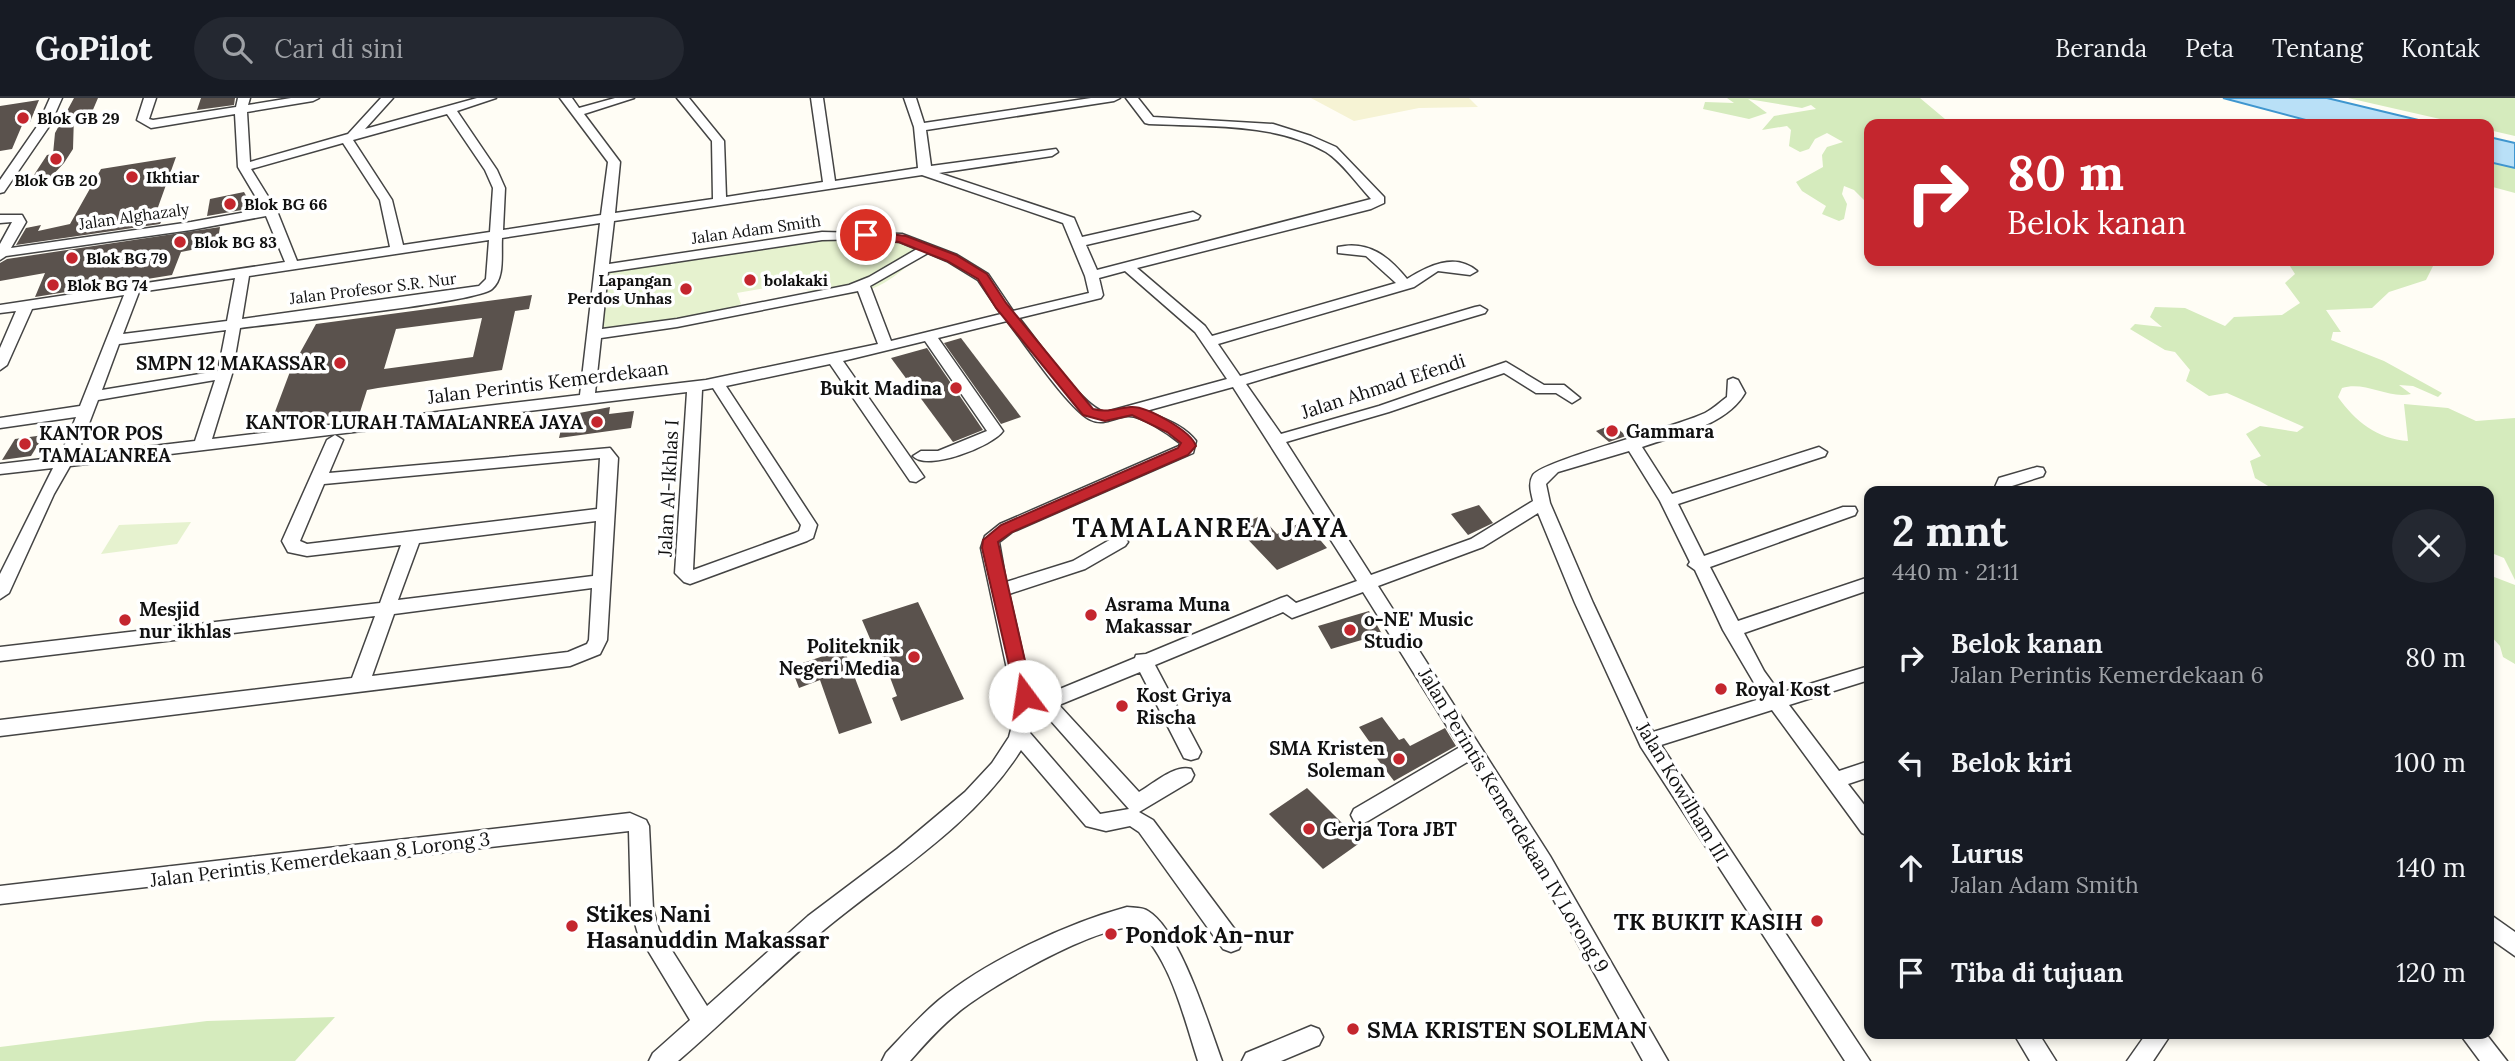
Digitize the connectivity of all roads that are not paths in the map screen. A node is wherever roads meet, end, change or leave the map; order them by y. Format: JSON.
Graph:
{"nodes":[{"id":1,"x":56,"y":98,"type":"edge"},
{"id":2,"x":150,"y":98,"type":"edge"},
{"id":3,"x":244,"y":98,"type":"edge"},
{"id":4,"x":313,"y":98,"type":"edge"},
{"id":5,"x":387,"y":98,"type":"edge"},
{"id":6,"x":490,"y":98,"type":"edge"},
{"id":7,"x":566,"y":98,"type":"edge"},
{"id":8,"x":628,"y":98,"type":"edge"},
{"id":9,"x":682,"y":98,"type":"edge"},
{"id":10,"x":817,"y":98,"type":"edge"},
{"id":11,"x":910,"y":98,"type":"edge"},
{"id":12,"x":1114,"y":98,"type":"edge"},
{"id":13,"x":1132,"y":98,"type":"edge"},
{"id":14,"x":461,"y":104,"type":"edge"},
{"id":15,"x":241,"y":111,"type":"junction"},
{"id":16,"x":576,"y":112,"type":"junction"},
{"id":17,"x":919,"y":127,"type":"junction"},
{"id":18,"x":349,"y":136,"type":"junction"},
{"id":19,"x":1052,"y":152,"type":"dead end"},
{"id":20,"x":244,"y":167,"type":"junction"},
{"id":21,"x":925,"y":172,"type":"junction"},
{"id":22,"x":830,"y":186,"type":"junction"},
{"id":23,"x":0,"y":189,"type":"edge"},
{"id":24,"x":720,"y":202,"type":"junction"},
{"id":25,"x":271,"y":211,"type":"junction"},
{"id":26,"x":1193,"y":216,"type":"dead end"},
{"id":27,"x":0,"y":219,"type":"edge"},
{"id":28,"x":608,"y":219,"type":"junction"},
{"id":29,"x":495,"y":236,"type":"junction"},
{"id":30,"x":1079,"y":242,"type":"junction"},
{"id":31,"x":926,"y":249,"type":"junction"},
{"id":32,"x":397,"y":250,"type":"junction"},
{"id":33,"x":1343,"y":250,"type":"dead end"},
{"id":34,"x":1,"y":254,"type":"edge"},
{"id":35,"x":292,"y":264,"type":"junction"},
{"id":36,"x":1127,"y":266,"type":"junction"},
{"id":37,"x":602,"y":270,"type":"junction"},
{"id":38,"x":243,"y":271,"type":"junction"},
{"id":39,"x":1470,"y":271,"type":"dead end"},
{"id":40,"x":1092,"y":276,"type":"junction"},
{"id":41,"x":863,"y":285,"type":"junction"},
{"id":42,"x":1405,"y":285,"type":"junction"},
{"id":43,"x":134,"y":287,"type":"junction"},
{"id":44,"x":26,"y":305,"type":"junction"},
{"id":45,"x":0,"y":309,"type":"edge"},
{"id":46,"x":1479,"y":310,"type":"dead end"},
{"id":47,"x":1012,"y":317,"type":"junction"},
{"id":48,"x":236,"y":323,"type":"junction"},
{"id":49,"x":596,"y":334,"type":"junction"},
{"id":50,"x":929,"y":336,"type":"junction"},
{"id":51,"x":114,"y":340,"type":"junction"},
{"id":52,"x":1209,"y":342,"type":"junction"},
{"id":53,"x":886,"y":346,"type":"junction"},
{"id":54,"x":834,"y":359,"type":"junction"},
{"id":55,"x":0,"y":365,"type":"edge"},
{"id":56,"x":225,"y":374,"type":"junction"},
{"id":57,"x":1237,"y":382,"type":"junction"},
{"id":58,"x":717,"y":383,"type":"junction"},
{"id":59,"x":1734,"y":383,"type":"dead end"},
{"id":60,"x":695,"y":386,"type":"junction"},
{"id":61,"x":587,"y":397,"type":"junction"},
{"id":62,"x":1572,"y":398,"type":"dead end"},
{"id":63,"x":91,"y":403,"type":"junction"},
{"id":64,"x":1133,"y":411,"type":"junction"},
{"id":65,"x":0,"y":423,"type":"edge"},
{"id":66,"x":335,"y":440,"type":"dead end"},
{"id":67,"x":1278,"y":440,"type":"junction"},
{"id":68,"x":1633,"y":445,"type":"junction"},
{"id":69,"x":201,"y":447,"type":"junction"},
{"id":70,"x":1819,"y":452,"type":"dead end"},
{"id":71,"x":921,"y":456,"type":"dead end"},
{"id":72,"x":64,"y":463,"type":"junction"},
{"id":73,"x":0,"y":469,"type":"edge"},
{"id":74,"x":2038,"y":472,"type":"dead end"},
{"id":75,"x":916,"y":477,"type":"dead end"},
{"id":76,"x":318,"y":480,"type":"junction"},
{"id":77,"x":2003,"y":486,"type":"edge"},
{"id":78,"x":1668,"y":501,"type":"junction"},
{"id":79,"x":1542,"y":503,"type":"junction"},
{"id":80,"x":1849,"y":511,"type":"dead end"},
{"id":81,"x":605,"y":514,"type":"junction"},
{"id":82,"x":412,"y":538,"type":"junction"},
{"id":83,"x":1119,"y":542,"type":"dead end"},
{"id":84,"x":1697,"y":565,"type":"junction"},
{"id":85,"x":600,"y":581,"type":"junction"},
{"id":86,"x":1368,"y":581,"type":"junction"},
{"id":87,"x":1864,"y":585,"type":"edge"},
{"id":88,"x":999,"y":591,"type":"junction"},
{"id":89,"x":0,"y":593,"type":"edge"},
{"id":90,"x":386,"y":607,"type":"junction"},
{"id":91,"x":1732,"y":630,"type":"junction"},
{"id":92,"x":0,"y":654,"type":"edge"},
{"id":93,"x":1143,"y":660,"type":"junction"},
{"id":94,"x":1864,"y":675,"type":"edge"},
{"id":95,"x":359,"y":685,"type":"junction"},
{"id":96,"x":1778,"y":702,"type":"junction"},
{"id":97,"x":1046,"y":703,"type":"junction"},
{"id":98,"x":1026,"y":711,"type":"junction"},
{"id":99,"x":0,"y":729,"type":"edge"},
{"id":100,"x":1020,"y":735,"type":"junction"},
{"id":101,"x":1648,"y":741,"type":"junction"},
{"id":102,"x":1473,"y":749,"type":"junction"},
{"id":103,"x":1191,"y":752,"type":"dead end"},
{"id":104,"x":1864,"y":771,"type":"edge"},
{"id":105,"x":1185,"y":775,"type":"dead end"},
{"id":106,"x":1835,"y":780,"type":"junction"},
{"id":107,"x":1361,"y":815,"type":"dead end"},
{"id":108,"x":1864,"y":820,"type":"edge"},
{"id":109,"x":0,"y":895,"type":"edge"},
{"id":110,"x":2494,"y":928,"type":"edge"},
{"id":111,"x":1231,"y":942,"type":"dead end"},
{"id":112,"x":2515,"y":946,"type":"edge"},
{"id":113,"x":705,"y":1023,"type":"junction"},
{"id":114,"x":1311,"y":1037,"type":"dead end"},
{"id":115,"x":2029,"y":1039,"type":"edge"},
{"id":116,"x":2156,"y":1039,"type":"edge"},
{"id":117,"x":2476,"y":1039,"type":"edge"},
{"id":118,"x":661,"y":1061,"type":"edge"},
{"id":119,"x":894,"y":1061,"type":"edge"},
{"id":120,"x":1210,"y":1061,"type":"edge"},
{"id":121,"x":1254,"y":1061,"type":"edge"},
{"id":122,"x":1656,"y":1061,"type":"edge"},
{"id":123,"x":1858,"y":1061,"type":"edge"},
{"id":124,"x":2044,"y":1061,"type":"edge"},
{"id":125,"x":2139,"y":1061,"type":"edge"},
{"id":126,"x":2496,"y":1061,"type":"edge"}],
"edges":[{"from":1,"to":23,"type":"street"},
{"from":2,"to":15,"type":"street"},
{"from":3,"to":15,"type":"street"},
{"from":4,"to":15,"type":"street"},
{"from":5,"to":18,"type":"street"},
{"from":6,"to":14,"type":"street"},
{"from":7,"to":16,"type":"street"},
{"from":8,"to":16,"type":"street"},
{"from":9,"to":24,"type":"street"},
{"from":10,"to":22,"type":"street"},
{"from":11,"to":17,"type":"street"},
{"from":12,"to":17,"type":"street"},
{"from":13,"to":36,"type":"street"},
{"from":14,"to":18,"type":"street"},
{"from":14,"to":29,"type":"street","name":"Jalan Profesor S.R. Nur"},
{"from":15,"to":20,"type":"street"},
{"from":16,"to":28,"type":"street"},
{"from":17,"to":21,"type":"street"},
{"from":18,"to":20,"type":"street"},
{"from":18,"to":32,"type":"street"},
{"from":19,"to":21,"type":"street"},
{"from":20,"to":25,"type":"street"},
{"from":21,"to":22,"type":"street"},
{"from":21,"to":30,"type":"street"},
{"from":22,"to":24,"type":"street"},
{"from":24,"to":28,"type":"street"},
{"from":25,"to":34,"type":"street","name":"Jalan Alghazaly"},
{"from":25,"to":35,"type":"street"},
{"from":26,"to":30,"type":"street"},
{"from":27,"to":34,"type":"street"},
{"from":28,"to":29,"type":"street"},
{"from":28,"to":37,"type":"street"},
{"from":29,"to":32,"type":"street"},
{"from":29,"to":48,"type":"street","name":"Jalan Profesor S.R. Nur"},
{"from":30,"to":40,"type":"street"},
{"from":31,"to":37,"type":"street","name":"Jalan Adam Smith"},
{"from":31,"to":41,"type":"street"},
{"from":31,"to":47,"type":"street","name":"Jalan Adam Smith"},
{"from":32,"to":35,"type":"street"},
{"from":33,"to":42,"type":"street"},
{"from":35,"to":38,"type":"street"},
{"from":36,"to":40,"type":"street"},
{"from":36,"to":52,"type":"street","name":"Jalan Perintis Kemerdekaan IV Lorong 9"},
{"from":37,"to":49,"type":"street"},
{"from":38,"to":43,"type":"street"},
{"from":38,"to":48,"type":"street"},
{"from":39,"to":42,"type":"street"},
{"from":40,"to":47,"type":"street","name":"Jalan Perintis Kemerdekaan"},
{"from":41,"to":49,"type":"street"},
{"from":41,"to":53,"type":"street"},
{"from":42,"to":52,"type":"street"},
{"from":43,"to":44,"type":"street"},
{"from":43,"to":51,"type":"street"},
{"from":44,"to":45,"type":"street"},
{"from":44,"to":55,"type":"street"},
{"from":46,"to":57,"type":"street","name":"Jalan Adam Smith"},
{"from":47,"to":50,"type":"street","name":"Jalan Perintis Kemerdekaan"},
{"from":47,"to":64,"type":"street","name":"Jalan Adam Smith"},
{"from":48,"to":51,"type":"street"},
{"from":48,"to":56,"type":"street"},
{"from":49,"to":61,"type":"street"},
{"from":50,"to":53,"type":"street","name":"Jalan Perintis Kemerdekaan"},
{"from":50,"to":71,"type":"street"},
{"from":51,"to":63,"type":"street"},
{"from":52,"to":57,"type":"street","name":"Jalan Perintis Kemerdekaan IV Lorong 9"},
{"from":53,"to":54,"type":"street","name":"Jalan Perintis Kemerdekaan"},
{"from":54,"to":58,"type":"street","name":"Jalan Perintis Kemerdekaan"},
{"from":54,"to":75,"type":"street"},
{"from":56,"to":63,"type":"street"},
{"from":56,"to":69,"type":"street"},
{"from":57,"to":64,"type":"street","name":"Jalan Adam Smith"},
{"from":57,"to":67,"type":"street","name":"Jalan Perintis Kemerdekaan IV Lorong 9"},
{"from":58,"to":60,"type":"street","name":"Jalan Perintis Kemerdekaan"},
{"from":58,"to":60,"type":"street","name":"Jalan Al-Ikhlas I"},
{"from":59,"to":68,"type":"street"},
{"from":60,"to":61,"type":"street","name":"Jalan Perintis Kemerdekaan"},
{"from":61,"to":69,"type":"street","name":"Jalan Perintis Kemerdekaan"},
{"from":62,"to":67,"type":"street","name":"Jalan Ahmad Efendi"},
{"from":63,"to":65,"type":"street"},
{"from":63,"to":72,"type":"street"},
{"from":64,"to":88,"type":"street"},
{"from":66,"to":76,"type":"street"},
{"from":67,"to":86,"type":"street","name":"Jalan Perintis Kemerdekaan IV Lorong 9"},
{"from":68,"to":78,"type":"street"},
{"from":68,"to":79,"type":"street"},
{"from":69,"to":72,"type":"street","name":"Jalan Perintis Kemerdekaan"},
{"from":70,"to":78,"type":"street"},
{"from":72,"to":73,"type":"street","name":"Jalan Perintis Kemerdekaan"},
{"from":72,"to":89,"type":"street"},
{"from":74,"to":77,"type":"street"},
{"from":76,"to":81,"type":"street"},
{"from":76,"to":82,"type":"street"},
{"from":78,"to":84,"type":"street"},
{"from":79,"to":86,"type":"street"},
{"from":79,"to":101,"type":"street","name":"Jalan Kowilham III"},
{"from":80,"to":84,"type":"street"},
{"from":81,"to":82,"type":"street"},
{"from":81,"to":85,"type":"street"},
{"from":82,"to":90,"type":"street"},
{"from":83,"to":88,"type":"street"},
{"from":84,"to":91,"type":"street"},
{"from":85,"to":90,"type":"street"},
{"from":85,"to":95,"type":"street"},
{"from":86,"to":93,"type":"street"},
{"from":86,"to":102,"type":"street","name":"Jalan Perintis Kemerdekaan IV Lorong 9"},
{"from":87,"to":91,"type":"street"},
{"from":88,"to":98,"type":"street"},
{"from":90,"to":92,"type":"street"},
{"from":90,"to":95,"type":"street"},
{"from":91,"to":96,"type":"street"},
{"from":93,"to":97,"type":"street"},
{"from":93,"to":103,"type":"street"},
{"from":94,"to":96,"type":"street"},
{"from":95,"to":99,"type":"street"},
{"from":96,"to":101,"type":"street"},
{"from":96,"to":106,"type":"street"},
{"from":97,"to":98,"type":"street"},
{"from":97,"to":105,"type":"street"},
{"from":98,"to":100,"type":"street"},
{"from":100,"to":111,"type":"street"},
{"from":100,"to":113,"type":"street"},
{"from":101,"to":123,"type":"street","name":"Jalan Kowilham III"},
{"from":102,"to":107,"type":"street"},
{"from":102,"to":122,"type":"street","name":"Jalan Perintis Kemerdekaan IV Lorong 9"},
{"from":104,"to":106,"type":"street"},
{"from":106,"to":108,"type":"street"},
{"from":109,"to":113,"type":"street","name":"Jalan Perintis Kemerdekaan 8 Lorong 3"},
{"from":110,"to":112,"type":"street"},
{"from":113,"to":118,"type":"street"},
{"from":114,"to":121,"type":"street"},
{"from":115,"to":124,"type":"street"},
{"from":116,"to":125,"type":"street"},
{"from":117,"to":126,"type":"street"},
{"from":119,"to":120,"type":"street"}]}
